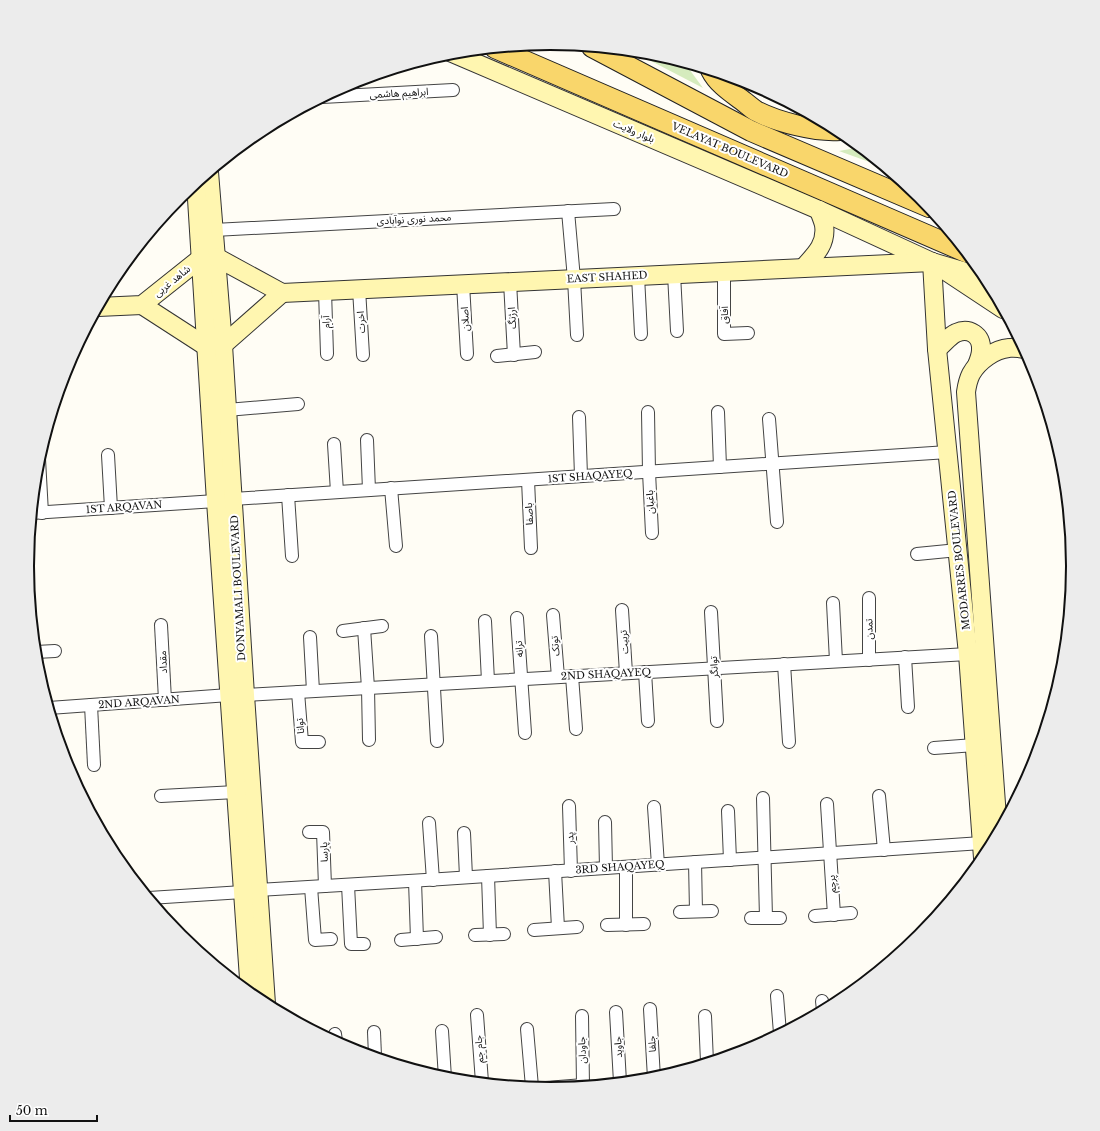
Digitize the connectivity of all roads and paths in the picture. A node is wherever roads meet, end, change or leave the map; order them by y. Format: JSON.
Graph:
{"nodes":[{"id":1,"x":504,"y":52,"type":"edge"},
{"id":2,"x":603,"y":53,"type":"edge"},
{"id":3,"x":462,"y":57,"type":"edge"},
{"id":4,"x":714,"y":77,"type":"edge"},
{"id":5,"x":453,"y":90,"type":"dead end"},
{"id":6,"x":337,"y":96,"type":"edge"},
{"id":7,"x":827,"y":130,"type":"edge"},
{"id":8,"x":210,"y":178,"type":"edge"},
{"id":9,"x":197,"y":190,"type":"edge"},
{"id":10,"x":915,"y":201,"type":"edge"},
{"id":11,"x":614,"y":209,"type":"dead end"},
{"id":12,"x":819,"y":210,"type":"junction"},
{"id":13,"x":568,"y":212,"type":"junction"},
{"id":14,"x":214,"y":230,"type":"junction"},
{"id":15,"x":956,"y":248,"type":"edge"},
{"id":16,"x":208,"y":257,"type":"junction"},
{"id":17,"x":932,"y":262,"type":"junction"},
{"id":18,"x":803,"y":268,"type":"junction"},
{"id":19,"x":724,"y":272,"type":"junction"},
{"id":20,"x":674,"y":274,"type":"junction"},
{"id":21,"x":976,"y":275,"type":"edge"},
{"id":22,"x":638,"y":276,"type":"junction"},
{"id":23,"x":574,"y":279,"type":"junction"},
{"id":24,"x":510,"y":282,"type":"junction"},
{"id":25,"x":463,"y":284,"type":"junction"},
{"id":26,"x":359,"y":289,"type":"junction"},
{"id":27,"x":324,"y":291,"type":"junction"},
{"id":28,"x":282,"y":293,"type":"junction"},
{"id":29,"x":994,"y":303,"type":"edge"},
{"id":30,"x":142,"y":305,"type":"junction"},
{"id":31,"x":103,"y":307,"type":"edge"},
{"id":32,"x":677,"y":331,"type":"dead end"},
{"id":33,"x":748,"y":333,"type":"dead end"},
{"id":34,"x":642,"y":334,"type":"dead end"},
{"id":35,"x":577,"y":335,"type":"dead end"},
{"id":36,"x":215,"y":346,"type":"junction"},
{"id":37,"x":1018,"y":348,"type":"edge"},
{"id":38,"x":937,"y":349,"type":"junction"},
{"id":39,"x":535,"y":352,"type":"dead end"},
{"id":40,"x":327,"y":354,"type":"dead end"},
{"id":41,"x":467,"y":354,"type":"dead end"},
{"id":42,"x":362,"y":355,"type":"dead end"},
{"id":43,"x":514,"y":355,"type":"junction"},
{"id":44,"x":497,"y":356,"type":"dead end"},
{"id":45,"x":977,"y":365,"type":"junction"},
{"id":46,"x":298,"y":404,"type":"dead end"},
{"id":47,"x":228,"y":410,"type":"junction"},
{"id":48,"x":648,"y":412,"type":"dead end"},
{"id":49,"x":718,"y":412,"type":"dead end"},
{"id":50,"x":579,"y":417,"type":"dead end"},
{"id":51,"x":769,"y":419,"type":"dead end"},
{"id":52,"x":367,"y":440,"type":"dead end"},
{"id":53,"x":334,"y":444,"type":"dead end"},
{"id":54,"x":948,"y":452,"type":"junction"},
{"id":55,"x":108,"y":455,"type":"dead end"},
{"id":56,"x":772,"y":464,"type":"junction"},
{"id":57,"x":720,"y":467,"type":"junction"},
{"id":58,"x":649,"y":472,"type":"junction"},
{"id":59,"x":581,"y":476,"type":"junction"},
{"id":60,"x":528,"y":480,"type":"junction"},
{"id":61,"x":391,"y":488,"type":"junction"},
{"id":62,"x":369,"y":490,"type":"junction"},
{"id":63,"x":337,"y":492,"type":"junction"},
{"id":64,"x":288,"y":495,"type":"junction"},
{"id":65,"x":233,"y":499,"type":"junction"},
{"id":66,"x":216,"y":501,"type":"junction"},
{"id":67,"x":111,"y":508,"type":"junction"},
{"id":68,"x":37,"y":513,"type":"edge"},
{"id":69,"x":777,"y":522,"type":"dead end"},
{"id":70,"x":652,"y":533,"type":"dead end"},
{"id":71,"x":396,"y":546,"type":"dead end"},
{"id":72,"x":531,"y":548,"type":"dead end"},
{"id":73,"x":958,"y":550,"type":"junction"},
{"id":74,"x":917,"y":554,"type":"dead end"},
{"id":75,"x":292,"y":556,"type":"dead end"},
{"id":76,"x":868,"y":598,"type":"dead end"},
{"id":77,"x":834,"y":603,"type":"dead end"},
{"id":78,"x":622,"y":610,"type":"dead end"},
{"id":79,"x":711,"y":612,"type":"dead end"},
{"id":80,"x":553,"y":615,"type":"dead end"},
{"id":81,"x":516,"y":618,"type":"dead end"},
{"id":82,"x":484,"y":621,"type":"dead end"},
{"id":83,"x":161,"y":625,"type":"dead end"},
{"id":84,"x":382,"y":626,"type":"dead end"},
{"id":85,"x":364,"y":628,"type":"junction"},
{"id":86,"x":343,"y":631,"type":"dead end"},
{"id":87,"x":431,"y":636,"type":"dead end"},
{"id":88,"x":310,"y":637,"type":"dead end"},
{"id":89,"x":55,"y":651,"type":"dead end"},
{"id":90,"x":41,"y":652,"type":"edge"},
{"id":91,"x":968,"y":654,"type":"junction"},
{"id":92,"x":905,"y":657,"type":"junction"},
{"id":93,"x":869,"y":660,"type":"junction"},
{"id":94,"x":836,"y":662,"type":"junction"},
{"id":95,"x":784,"y":664,"type":"junction"},
{"id":96,"x":714,"y":668,"type":"junction"},
{"id":97,"x":645,"y":672,"type":"junction"},
{"id":98,"x":626,"y":673,"type":"junction"},
{"id":99,"x":572,"y":676,"type":"junction"},
{"id":100,"x":558,"y":677,"type":"junction"},
{"id":101,"x":521,"y":679,"type":"junction"},
{"id":102,"x":488,"y":681,"type":"junction"},
{"id":103,"x":434,"y":684,"type":"junction"},
{"id":104,"x":368,"y":688,"type":"junction"},
{"id":105,"x":313,"y":691,"type":"junction"},
{"id":106,"x":298,"y":692,"type":"junction"},
{"id":107,"x":237,"y":695,"type":"junction"},
{"id":108,"x":166,"y":700,"type":"junction"},
{"id":109,"x":91,"y":705,"type":"junction"},
{"id":110,"x":908,"y":707,"type":"dead end"},
{"id":111,"x":54,"y":708,"type":"edge"},
{"id":112,"x":648,"y":721,"type":"dead end"},
{"id":113,"x":717,"y":721,"type":"dead end"},
{"id":114,"x":576,"y":729,"type":"dead end"},
{"id":115,"x":525,"y":733,"type":"dead end"},
{"id":116,"x":369,"y":740,"type":"dead end"},
{"id":117,"x":438,"y":741,"type":"dead end"},
{"id":118,"x":319,"y":742,"type":"dead end"},
{"id":119,"x":789,"y":742,"type":"dead end"},
{"id":120,"x":975,"y":745,"type":"junction"},
{"id":121,"x":934,"y":748,"type":"dead end"},
{"id":122,"x":94,"y":765,"type":"dead end"},
{"id":123,"x":236,"y":792,"type":"junction"},
{"id":124,"x":161,"y":796,"type":"dead end"},
{"id":125,"x":879,"y":796,"type":"dead end"},
{"id":126,"x":762,"y":798,"type":"dead end"},
{"id":127,"x":827,"y":804,"type":"dead end"},
{"id":128,"x":569,"y":806,"type":"dead end"},
{"id":129,"x":654,"y":807,"type":"dead end"},
{"id":130,"x":728,"y":811,"type":"dead end"},
{"id":131,"x":605,"y":822,"type":"dead end"},
{"id":132,"x":429,"y":823,"type":"dead end"},
{"id":133,"x":997,"y":823,"type":"edge"},
{"id":134,"x":309,"y":832,"type":"dead end"},
{"id":135,"x":464,"y":833,"type":"dead end"},
{"id":136,"x":982,"y":848,"type":"edge"},
{"id":137,"x":884,"y":850,"type":"junction"},
{"id":138,"x":980,"y":851,"type":"edge"},
{"id":139,"x":830,"y":853,"type":"junction"},
{"id":140,"x":764,"y":858,"type":"junction"},
{"id":141,"x":730,"y":860,"type":"junction"},
{"id":142,"x":695,"y":862,"type":"junction"},
{"id":143,"x":658,"y":865,"type":"junction"},
{"id":144,"x":626,"y":867,"type":"junction"},
{"id":145,"x":606,"y":868,"type":"junction"},
{"id":146,"x":571,"y":870,"type":"junction"},
{"id":147,"x":555,"y":872,"type":"junction"},
{"id":148,"x":488,"y":876,"type":"junction"},
{"id":149,"x":466,"y":877,"type":"junction"},
{"id":150,"x":433,"y":880,"type":"junction"},
{"id":151,"x":415,"y":881,"type":"junction"},
{"id":152,"x":348,"y":885,"type":"junction"},
{"id":153,"x":326,"y":886,"type":"junction"},
{"id":154,"x":311,"y":887,"type":"junction"},
{"id":155,"x":250,"y":891,"type":"junction"},
{"id":156,"x":155,"y":898,"type":"edge"},
{"id":157,"x":696,"y":911,"type":"junction"},
{"id":158,"x":712,"y":911,"type":"dead end"},
{"id":159,"x":680,"y":912,"type":"dead end"},
{"id":160,"x":851,"y":913,"type":"dead end"},
{"id":161,"x":834,"y":915,"type":"junction"},
{"id":162,"x":815,"y":916,"type":"dead end"},
{"id":163,"x":750,"y":918,"type":"dead end"},
{"id":164,"x":766,"y":918,"type":"junction"},
{"id":165,"x":780,"y":918,"type":"dead end"},
{"id":166,"x":644,"y":924,"type":"dead end"},
{"id":167,"x":626,"y":925,"type":"junction"},
{"id":168,"x":607,"y":926,"type":"dead end"},
{"id":169,"x":577,"y":927,"type":"dead end"},
{"id":170,"x":558,"y":928,"type":"junction"},
{"id":171,"x":534,"y":930,"type":"dead end"},
{"id":172,"x":490,"y":934,"type":"junction"},
{"id":173,"x":504,"y":934,"type":"dead end"},
{"id":174,"x":475,"y":935,"type":"dead end"},
{"id":175,"x":436,"y":937,"type":"dead end"},
{"id":176,"x":332,"y":939,"type":"dead end"},
{"id":177,"x":417,"y":939,"type":"junction"},
{"id":178,"x":401,"y":940,"type":"dead end"},
{"id":179,"x":364,"y":944,"type":"dead end"},
{"id":180,"x":250,"y":985,"type":"edge"},
{"id":181,"x":265,"y":996,"type":"edge"},
{"id":182,"x":777,"y":996,"type":"dead end"},
{"id":183,"x":650,"y":1009,"type":"dead end"},
{"id":184,"x":616,"y":1012,"type":"dead end"},
{"id":185,"x":477,"y":1015,"type":"dead end"},
{"id":186,"x":582,"y":1016,"type":"dead end"},
{"id":187,"x":705,"y":1016,"type":"dead end"},
{"id":188,"x":780,"y":1027,"type":"edge"},
{"id":189,"x":527,"y":1029,"type":"dead end"},
{"id":190,"x":442,"y":1031,"type":"dead end"},
{"id":191,"x":374,"y":1032,"type":"dead end"},
{"id":192,"x":375,"y":1050,"type":"edge"},
{"id":193,"x":707,"y":1057,"type":"edge"},
{"id":194,"x":445,"y":1071,"type":"edge"},
{"id":195,"x":654,"y":1071,"type":"edge"},
{"id":196,"x":482,"y":1077,"type":"edge"},
{"id":197,"x":620,"y":1077,"type":"edge"},
{"id":198,"x":584,"y":1080,"type":"edge"},
{"id":199,"x":531,"y":1081,"type":"edge"}],
"edges":[{"from":1,"to":15,"type":"main road","name":"VELAYAT BOULEVARD"},
{"from":2,"to":10,"type":"main road"},
{"from":3,"to":12,"type":"main road","name":"بلوار ولایت"},
{"from":4,"to":7,"type":"main road"},
{"from":5,"to":6,"type":"street","name":"ابراهیم هاشمی"},
{"from":8,"to":14,"type":"main road","name":"DONYAMALI BOULEVARD"},
{"from":9,"to":16,"type":"main road","name":"DONYAMALI BOULEVARD"},
{"from":11,"to":13,"type":"street","name":"محمد نوری نوآبادی"},
{"from":12,"to":17,"type":"main road","name":"بلوار ولایت"},
{"from":12,"to":18,"type":"main road"},
{"from":13,"to":14,"type":"street","name":"محمد نوری نوآبادی"},
{"from":13,"to":23,"type":"street"},
{"from":14,"to":16,"type":"main road","name":"DONYAMALI BOULEVARD"},
{"from":16,"to":28,"type":"main road"},
{"from":16,"to":30,"type":"main road","name":"شاهد غربی"},
{"from":16,"to":36,"type":"main road","name":"DONYAMALI BOULEVARD"},
{"from":17,"to":18,"type":"main road","name":"EAST SHAHED"},
{"from":17,"to":21,"type":"main road"},
{"from":17,"to":29,"type":"main road"},
{"from":17,"to":38,"type":"main road","name":"MODARRES BOULEVARD"},
{"from":18,"to":19,"type":"main road","name":"EAST SHAHED"},
{"from":19,"to":20,"type":"main road","name":"EAST SHAHED"},
{"from":19,"to":33,"type":"street","name":"آفاق"},
{"from":20,"to":22,"type":"main road","name":"EAST SHAHED"},
{"from":20,"to":32,"type":"street"},
{"from":22,"to":23,"type":"main road","name":"EAST SHAHED"},
{"from":22,"to":34,"type":"street"},
{"from":23,"to":24,"type":"main road","name":"EAST SHAHED"},
{"from":23,"to":35,"type":"street"},
{"from":24,"to":25,"type":"main road","name":"EAST SHAHED"},
{"from":24,"to":43,"type":"street","name":"ارژنگ"},
{"from":25,"to":26,"type":"main road","name":"EAST SHAHED"},
{"from":25,"to":41,"type":"street","name":"اصلان"},
{"from":26,"to":27,"type":"main road","name":"EAST SHAHED"},
{"from":26,"to":42,"type":"street","name":"اخرت"},
{"from":27,"to":28,"type":"main road","name":"EAST SHAHED"},
{"from":27,"to":40,"type":"street","name":"آرام"},
{"from":28,"to":36,"type":"main road"},
{"from":30,"to":31,"type":"main road"},
{"from":30,"to":36,"type":"main road"},
{"from":36,"to":47,"type":"main road","name":"DONYAMALI BOULEVARD"},
{"from":36,"to":66,"type":"main road","name":"DONYAMALI BOULEVARD"},
{"from":37,"to":45,"type":"main road"},
{"from":38,"to":45,"type":"main road"},
{"from":38,"to":54,"type":"main road","name":"MODARRES BOULEVARD"},
{"from":39,"to":43,"type":"street"},
{"from":43,"to":44,"type":"street"},
{"from":45,"to":133,"type":"main road","name":"MODARRES BOULEVARD"},
{"from":46,"to":47,"type":"street"},
{"from":47,"to":65,"type":"main road","name":"DONYAMALI BOULEVARD"},
{"from":48,"to":58,"type":"street","name":"باغبان"},
{"from":49,"to":57,"type":"street"},
{"from":50,"to":59,"type":"street"},
{"from":51,"to":56,"type":"street"},
{"from":52,"to":62,"type":"street"},
{"from":53,"to":63,"type":"street"},
{"from":54,"to":56,"type":"street","name":"1ST SHAQAYEQ"},
{"from":54,"to":73,"type":"main road","name":"MODARRES BOULEVARD"},
{"from":55,"to":67,"type":"street"},
{"from":56,"to":57,"type":"street","name":"1ST SHAQAYEQ"},
{"from":56,"to":69,"type":"street"},
{"from":57,"to":58,"type":"street","name":"1ST SHAQAYEQ"},
{"from":58,"to":59,"type":"street","name":"1ST SHAQAYEQ"},
{"from":58,"to":70,"type":"street","name":"باغبان"},
{"from":59,"to":60,"type":"street","name":"1ST SHAQAYEQ"},
{"from":60,"to":61,"type":"street","name":"1ST SHAQAYEQ"},
{"from":60,"to":72,"type":"street","name":"باصفا"},
{"from":61,"to":62,"type":"street","name":"1ST SHAQAYEQ"},
{"from":61,"to":71,"type":"street"},
{"from":62,"to":63,"type":"street","name":"1ST SHAQAYEQ"},
{"from":63,"to":64,"type":"street","name":"1ST SHAQAYEQ"},
{"from":64,"to":65,"type":"street","name":"1ST SHAQAYEQ"},
{"from":64,"to":75,"type":"street"},
{"from":65,"to":107,"type":"main road","name":"DONYAMALI BOULEVARD"},
{"from":66,"to":67,"type":"street","name":"1ST ARQAVAN"},
{"from":66,"to":107,"type":"main road","name":"DONYAMALI BOULEVARD"},
{"from":67,"to":68,"type":"street","name":"1ST ARQAVAN"},
{"from":73,"to":74,"type":"street"},
{"from":73,"to":91,"type":"main road","name":"MODARRES BOULEVARD"},
{"from":76,"to":93,"type":"street","name":"تمدن"},
{"from":77,"to":94,"type":"street"},
{"from":78,"to":98,"type":"street","name":"تربیت"},
{"from":79,"to":96,"type":"street","name":"توانگر"},
{"from":80,"to":100,"type":"street","name":"توتک"},
{"from":81,"to":101,"type":"street","name":"ترانه"},
{"from":82,"to":102,"type":"street"},
{"from":83,"to":108,"type":"street","name":"مقداد"},
{"from":84,"to":85,"type":"street"},
{"from":85,"to":86,"type":"street"},
{"from":85,"to":104,"type":"street"},
{"from":87,"to":103,"type":"street"},
{"from":88,"to":105,"type":"street"},
{"from":89,"to":90,"type":"street"},
{"from":91,"to":92,"type":"street","name":"2ND SHAQAYEQ"},
{"from":91,"to":120,"type":"main road","name":"MODARRES BOULEVARD"},
{"from":92,"to":93,"type":"street","name":"2ND SHAQAYEQ"},
{"from":92,"to":110,"type":"street"},
{"from":93,"to":94,"type":"street","name":"2ND SHAQAYEQ"},
{"from":94,"to":95,"type":"street","name":"2ND SHAQAYEQ"},
{"from":95,"to":96,"type":"street","name":"2ND SHAQAYEQ"},
{"from":95,"to":119,"type":"street"},
{"from":96,"to":97,"type":"street","name":"2ND SHAQAYEQ"},
{"from":96,"to":113,"type":"street","name":"توانگر"},
{"from":97,"to":98,"type":"street","name":"2ND SHAQAYEQ"},
{"from":97,"to":112,"type":"street"},
{"from":98,"to":99,"type":"street","name":"2ND SHAQAYEQ"},
{"from":99,"to":100,"type":"street","name":"2ND SHAQAYEQ"},
{"from":99,"to":114,"type":"street"},
{"from":100,"to":101,"type":"street","name":"2ND SHAQAYEQ"},
{"from":101,"to":102,"type":"street","name":"2ND SHAQAYEQ"},
{"from":101,"to":115,"type":"street","name":"ترانه"},
{"from":102,"to":103,"type":"street","name":"2ND SHAQAYEQ"},
{"from":103,"to":104,"type":"street","name":"2ND SHAQAYEQ"},
{"from":103,"to":117,"type":"street"},
{"from":104,"to":105,"type":"street","name":"2ND SHAQAYEQ"},
{"from":104,"to":116,"type":"street"},
{"from":105,"to":106,"type":"street","name":"2ND SHAQAYEQ"},
{"from":106,"to":107,"type":"street","name":"2ND SHAQAYEQ"},
{"from":106,"to":118,"type":"street","name":"توانا"},
{"from":107,"to":108,"type":"street","name":"2ND ARQAVAN"},
{"from":107,"to":123,"type":"main road","name":"DONYAMALI BOULEVARD"},
{"from":107,"to":155,"type":"main road","name":"DONYAMALI BOULEVARD"},
{"from":108,"to":109,"type":"street","name":"2ND ARQAVAN"},
{"from":109,"to":111,"type":"street","name":"2ND ARQAVAN"},
{"from":109,"to":122,"type":"street"},
{"from":120,"to":121,"type":"street"},
{"from":120,"to":136,"type":"main road","name":"MODARRES BOULEVARD"},
{"from":123,"to":124,"type":"street"},
{"from":123,"to":155,"type":"main road","name":"DONYAMALI BOULEVARD"},
{"from":125,"to":137,"type":"street"},
{"from":126,"to":140,"type":"street"},
{"from":127,"to":139,"type":"street","name":"پرچم"},
{"from":128,"to":146,"type":"street","name":"پدر"},
{"from":129,"to":143,"type":"street"},
{"from":130,"to":141,"type":"street"},
{"from":131,"to":145,"type":"street"},
{"from":132,"to":150,"type":"street"},
{"from":134,"to":153,"type":"street","name":"پارسا"},
{"from":135,"to":149,"type":"street"},
{"from":137,"to":138,"type":"street","name":"3RD SHAQAYEQ"},
{"from":137,"to":139,"type":"street","name":"3RD SHAQAYEQ"},
{"from":139,"to":140,"type":"street","name":"3RD SHAQAYEQ"},
{"from":139,"to":161,"type":"street","name":"پرچم"},
{"from":140,"to":141,"type":"street","name":"3RD SHAQAYEQ"},
{"from":140,"to":164,"type":"street"},
{"from":141,"to":142,"type":"street","name":"3RD SHAQAYEQ"},
{"from":142,"to":143,"type":"street","name":"3RD SHAQAYEQ"},
{"from":142,"to":157,"type":"street"},
{"from":143,"to":144,"type":"street","name":"3RD SHAQAYEQ"},
{"from":144,"to":145,"type":"street","name":"3RD SHAQAYEQ"},
{"from":144,"to":167,"type":"street"},
{"from":145,"to":146,"type":"street","name":"3RD SHAQAYEQ"},
{"from":146,"to":147,"type":"street","name":"3RD SHAQAYEQ"},
{"from":147,"to":148,"type":"street","name":"3RD SHAQAYEQ"},
{"from":147,"to":170,"type":"street"},
{"from":148,"to":149,"type":"street","name":"3RD SHAQAYEQ"},
{"from":148,"to":172,"type":"street"},
{"from":149,"to":150,"type":"street","name":"3RD SHAQAYEQ"},
{"from":150,"to":151,"type":"street","name":"3RD SHAQAYEQ"},
{"from":151,"to":152,"type":"street","name":"3RD SHAQAYEQ"},
{"from":151,"to":177,"type":"street"},
{"from":152,"to":153,"type":"street","name":"3RD SHAQAYEQ"},
{"from":152,"to":179,"type":"street"},
{"from":153,"to":154,"type":"street","name":"3RD SHAQAYEQ"},
{"from":154,"to":155,"type":"street","name":"3RD SHAQAYEQ"},
{"from":154,"to":176,"type":"street"},
{"from":155,"to":156,"type":"street","name":"3RD SHAQAYEQ"},
{"from":155,"to":180,"type":"main road","name":"DONYAMALI BOULEVARD"},
{"from":155,"to":181,"type":"main road","name":"DONYAMALI BOULEVARD"},
{"from":157,"to":158,"type":"street"},
{"from":157,"to":159,"type":"street"},
{"from":160,"to":161,"type":"street"},
{"from":161,"to":162,"type":"street"},
{"from":163,"to":164,"type":"street"},
{"from":164,"to":165,"type":"street"},
{"from":166,"to":167,"type":"street"},
{"from":167,"to":168,"type":"street"},
{"from":169,"to":170,"type":"street"},
{"from":170,"to":171,"type":"street"},
{"from":172,"to":173,"type":"street"},
{"from":172,"to":174,"type":"street"},
{"from":175,"to":177,"type":"street"},
{"from":177,"to":178,"type":"street"},
{"from":182,"to":188,"type":"street"},
{"from":183,"to":195,"type":"street","name":"جلفا"},
{"from":184,"to":197,"type":"street","name":"جاوید"},
{"from":185,"to":196,"type":"street","name":"جام جم"},
{"from":186,"to":198,"type":"street","name":"جاودان"},
{"from":187,"to":193,"type":"street"},
{"from":189,"to":199,"type":"street"},
{"from":190,"to":194,"type":"street"},
{"from":191,"to":192,"type":"street"}]}
